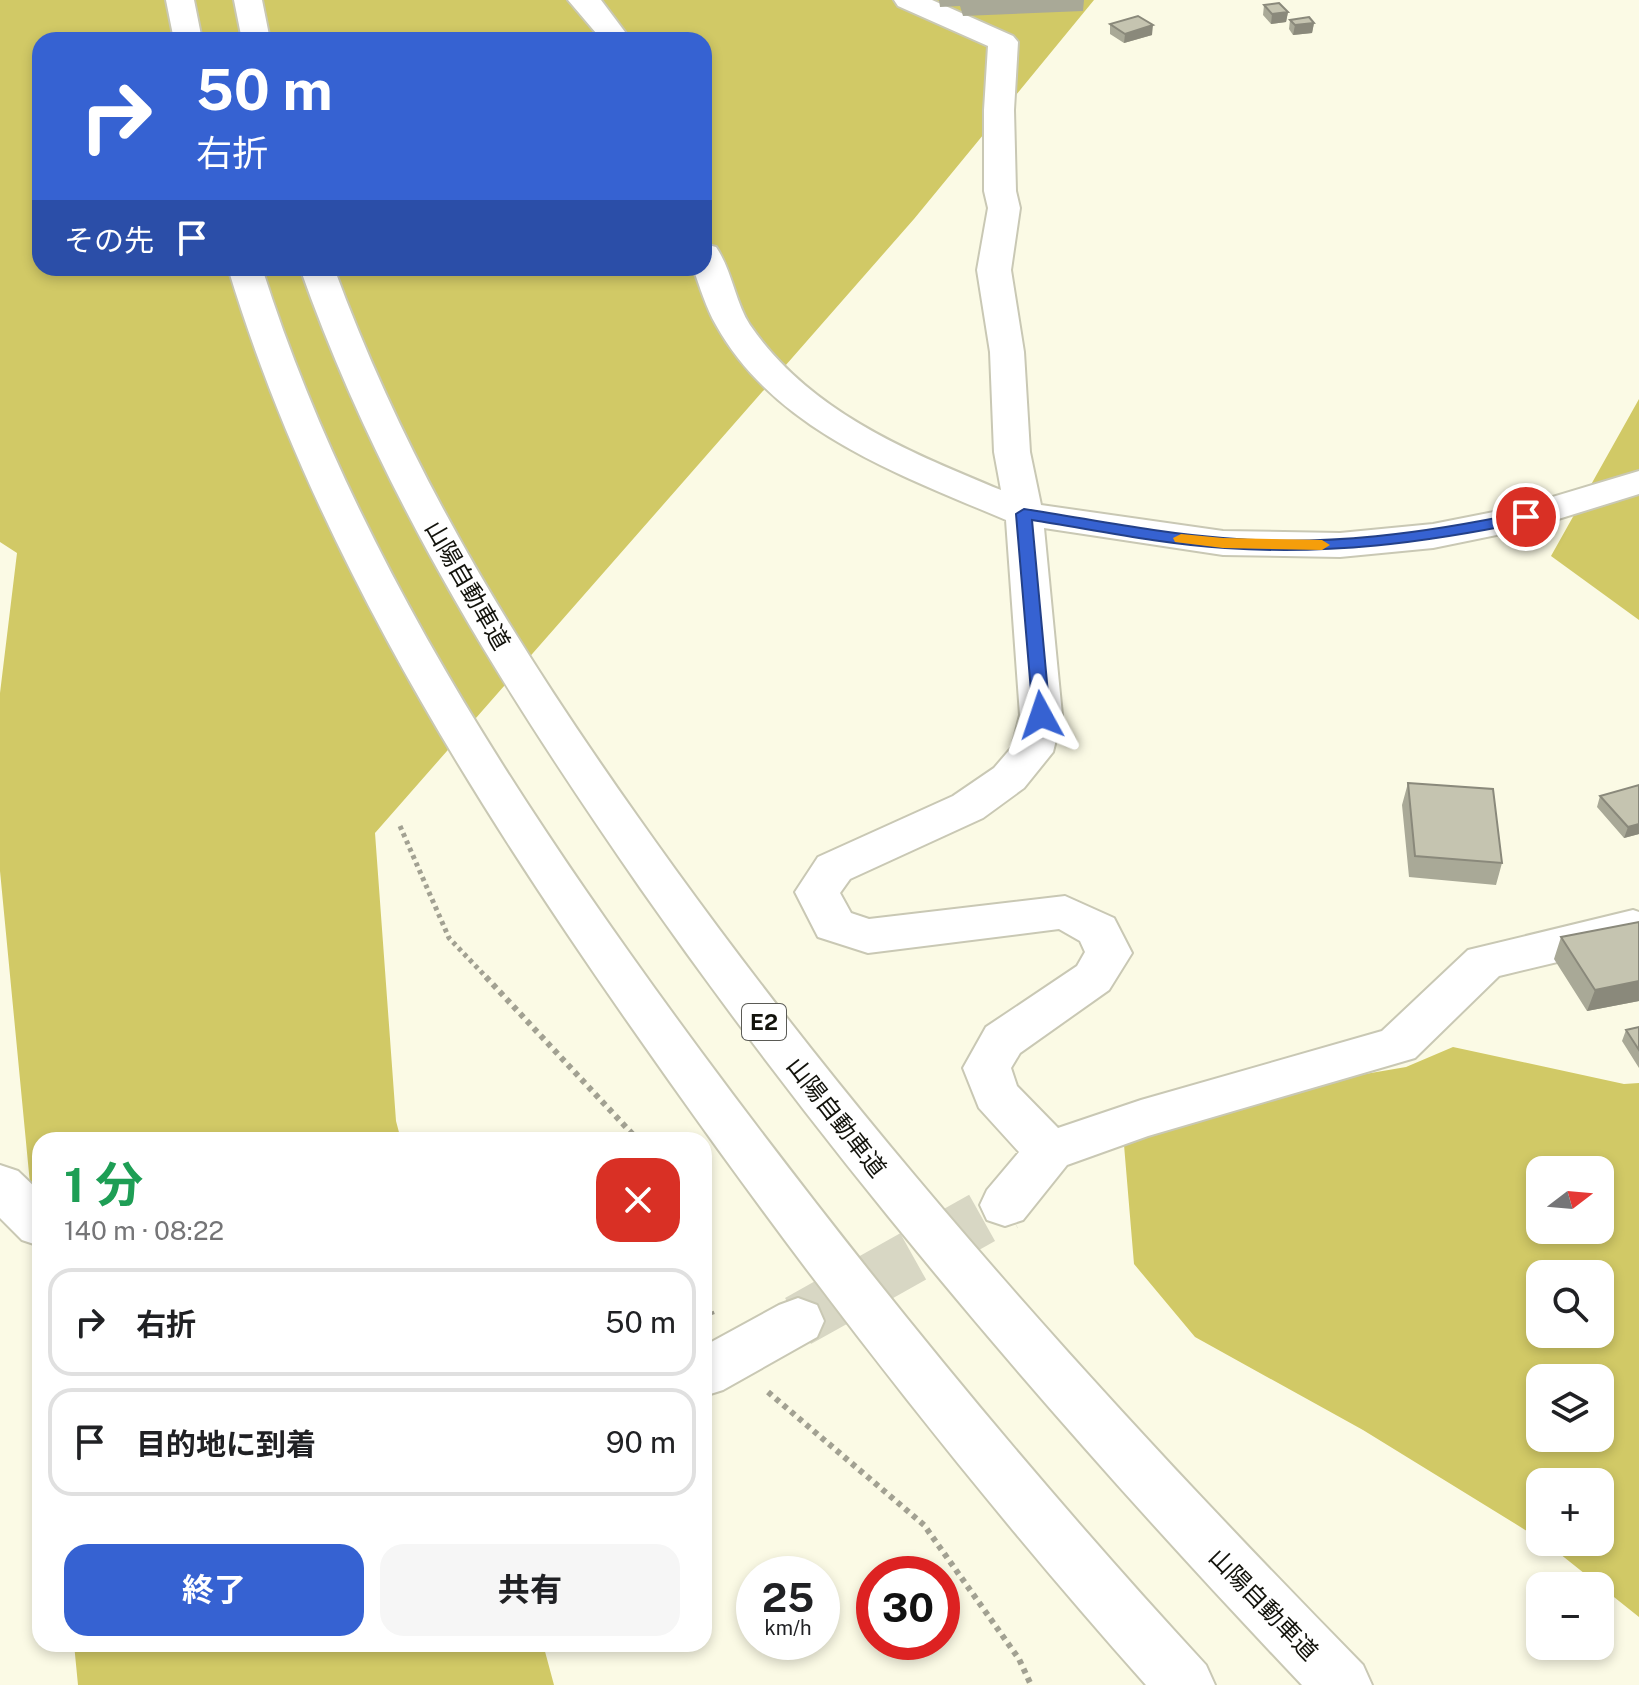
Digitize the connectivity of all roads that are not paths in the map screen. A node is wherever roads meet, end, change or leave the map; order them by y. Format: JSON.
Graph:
{"nodes":[{"id":1,"x":180,"y":0,"type":"edge"},
{"id":2,"x":248,"y":0,"type":"edge"},
{"id":3,"x":582,"y":0,"type":"edge"},
{"id":4,"x":908,"y":0,"type":"edge"},
{"id":5,"x":186,"y":32,"type":"edge"},
{"id":6,"x":254,"y":32,"type":"edge"},
{"id":7,"x":611,"y":32,"type":"edge"},
{"id":8,"x":712,"y":274,"type":"edge"},
{"id":9,"x":247,"y":276,"type":"edge"},
{"id":10,"x":320,"y":276,"type":"edge"},
{"id":11,"x":1639,"y":482,"type":"edge"},
{"id":12,"x":1024,"y":514,"type":"junction"},
{"id":13,"x":1639,"y":931,"type":"edge"},
{"id":14,"x":1049,"y":1151,"type":"junction"},
{"id":15,"x":0,"y":1185,"type":"edge"},
{"id":16,"x":1005,"y":1205,"type":"tunnel mouth"},
{"id":17,"x":32,"y":1217,"type":"edge"},
{"id":18,"x":798,"y":1321,"type":"tunnel mouth"},
{"id":19,"x":717,"y":1366,"type":"edge"},
{"id":20,"x":1185,"y":1685,"type":"edge"},
{"id":21,"x":1342,"y":1685,"type":"edge"}],
"edges":[{"from":1,"to":5,"type":"main road"},
{"from":2,"to":6,"type":"main road"},
{"from":3,"to":7,"type":"main road"},
{"from":4,"to":12,"type":"main road"},
{"from":8,"to":12,"type":"main road"},
{"from":9,"to":20,"type":"main road"},
{"from":10,"to":21,"type":"main road","name":"山陽自動車道","number":"E2"},
{"from":11,"to":12,"type":"main road"},
{"from":12,"to":14,"type":"main road"},
{"from":13,"to":14,"type":"main road"},
{"from":14,"to":16,"type":"main road"},
{"from":15,"to":17,"type":"main road"},
{"from":18,"to":19,"type":"main road"}]}
